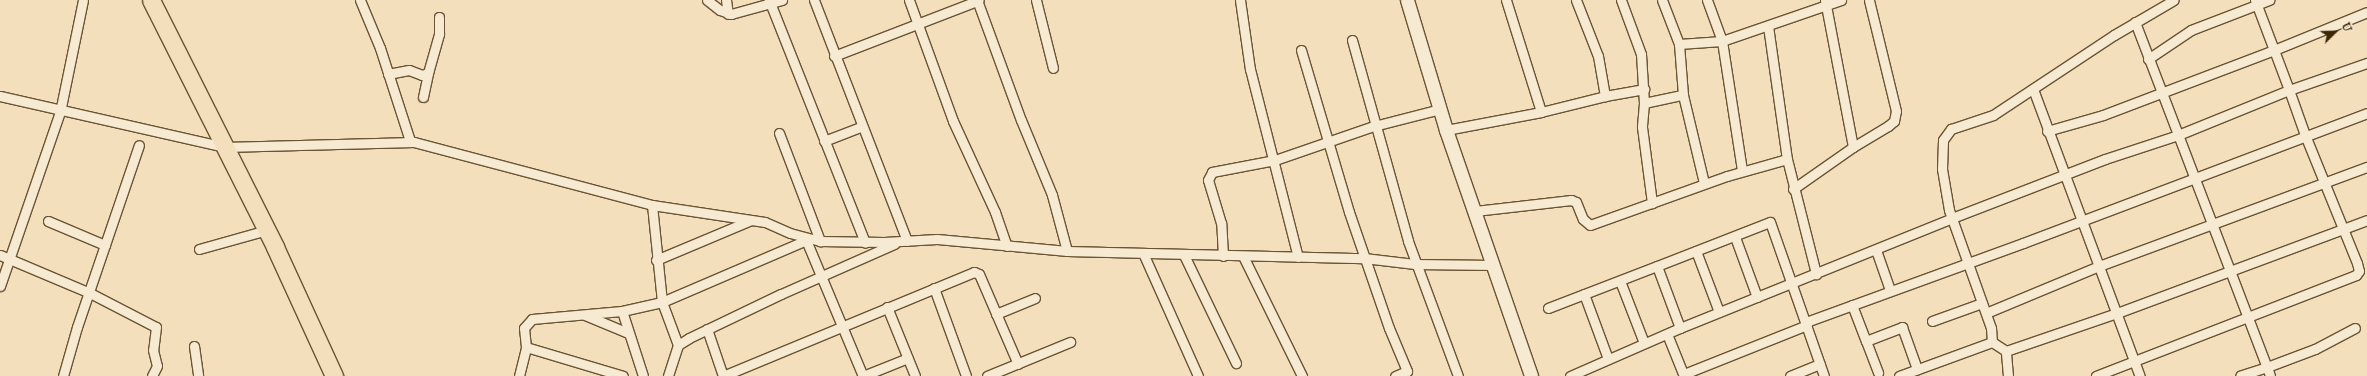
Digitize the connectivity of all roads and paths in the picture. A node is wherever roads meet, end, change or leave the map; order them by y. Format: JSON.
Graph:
{"nodes":[{"id":1,"x":83,"y":0,"type":"edge"},
{"id":2,"x":151,"y":0,"type":"edge"},
{"id":3,"x":361,"y":0,"type":"edge"},
{"id":4,"x":707,"y":0,"type":"edge"},
{"id":5,"x":726,"y":0,"type":"edge"},
{"id":6,"x":782,"y":0,"type":"edge"},
{"id":7,"x":814,"y":0,"type":"edge"},
{"id":8,"x":909,"y":0,"type":"edge"},
{"id":9,"x":978,"y":0,"type":"edge"},
{"id":10,"x":1036,"y":0,"type":"edge"},
{"id":11,"x":1240,"y":0,"type":"edge"},
{"id":12,"x":1407,"y":0,"type":"edge"},
{"id":13,"x":1506,"y":0,"type":"edge"},
{"id":14,"x":1576,"y":0,"type":"edge"},
{"id":15,"x":1621,"y":0,"type":"edge"},
{"id":16,"x":1662,"y":0,"type":"edge"},
{"id":17,"x":1707,"y":0,"type":"edge"},
{"id":18,"x":1841,"y":0,"type":"edge"},
{"id":19,"x":1869,"y":0,"type":"edge"},
{"id":20,"x":2174,"y":0,"type":"edge"},
{"id":21,"x":2269,"y":0,"type":"edge"},
{"id":22,"x":769,"y":2,"type":"edge"},
{"id":23,"x":2256,"y":2,"type":"edge"},
{"id":24,"x":1826,"y":3,"type":"edge"},
{"id":25,"x":2367,"y":12,"type":"edge"},
{"id":26,"x":728,"y":14,"type":"junction"},
{"id":27,"x":439,"y":17,"type":"dead end"},
{"id":28,"x":2135,"y":22,"type":"junction"},
{"id":29,"x":918,"y":26,"type":"junction"},
{"id":30,"x":1768,"y":26,"type":"junction"},
{"id":31,"x":1352,"y":40,"type":"dead end"},
{"id":32,"x":1722,"y":41,"type":"junction"},
{"id":33,"x":1679,"y":44,"type":"junction"},
{"id":34,"x":1301,"y":50,"type":"dead end"},
{"id":35,"x":2274,"y":50,"type":"junction"},
{"id":36,"x":834,"y":56,"type":"junction"},
{"id":37,"x":2148,"y":59,"type":"junction"},
{"id":38,"x":2367,"y":63,"type":"edge"},
{"id":39,"x":1053,"y":68,"type":"dead end"},
{"id":40,"x":428,"y":73,"type":"junction"},
{"id":41,"x":388,"y":74,"type":"junction"},
{"id":42,"x":1644,"y":89,"type":"junction"},
{"id":43,"x":2033,"y":89,"type":"junction"},
{"id":44,"x":2289,"y":90,"type":"junction"},
{"id":45,"x":2162,"y":93,"type":"junction"},
{"id":46,"x":1683,"y":95,"type":"junction"},
{"id":47,"x":0,"y":96,"type":"edge"},
{"id":48,"x":1605,"y":96,"type":"junction"},
{"id":49,"x":423,"y":97,"type":"dead end"},
{"id":50,"x":1644,"y":103,"type":"junction"},
{"id":51,"x":1440,"y":109,"type":"junction"},
{"id":52,"x":60,"y":112,"type":"junction"},
{"id":53,"x":1541,"y":112,"type":"junction"},
{"id":54,"x":2367,"y":113,"type":"edge"},
{"id":55,"x":1374,"y":126,"type":"junction"},
{"id":56,"x":862,"y":127,"type":"junction"},
{"id":57,"x":1446,"y":130,"type":"junction"},
{"id":58,"x":2047,"y":131,"type":"junction"},
{"id":59,"x":779,"y":133,"type":"dead end"},
{"id":60,"x":2178,"y":135,"type":"junction"},
{"id":61,"x":2305,"y":135,"type":"junction"},
{"id":62,"x":410,"y":141,"type":"junction"},
{"id":63,"x":824,"y":141,"type":"junction"},
{"id":64,"x":1328,"y":142,"type":"junction"},
{"id":65,"x":139,"y":145,"type":"dead end"},
{"id":66,"x":224,"y":147,"type":"junction"},
{"id":67,"x":1853,"y":147,"type":"junction"},
{"id":68,"x":1787,"y":159,"type":"junction"},
{"id":69,"x":1275,"y":160,"type":"junction"},
{"id":70,"x":2367,"y":167,"type":"edge"},
{"id":71,"x":1742,"y":170,"type":"junction"},
{"id":72,"x":2063,"y":175,"type":"junction"},
{"id":73,"x":2193,"y":178,"type":"junction"},
{"id":74,"x":2324,"y":183,"type":"junction"},
{"id":75,"x":1704,"y":184,"type":"junction"},
{"id":76,"x":1792,"y":189,"type":"junction"},
{"id":77,"x":1652,"y":203,"type":"junction"},
{"id":78,"x":652,"y":205,"type":"junction"},
{"id":79,"x":1475,"y":211,"type":"junction"},
{"id":80,"x":1952,"y":218,"type":"junction"},
{"id":81,"x":752,"y":220,"type":"junction"},
{"id":82,"x":2081,"y":220,"type":"junction"},
{"id":83,"x":2367,"y":220,"type":"edge"},
{"id":84,"x":48,"y":221,"type":"dead end"},
{"id":85,"x":2210,"y":225,"type":"junction"},
{"id":86,"x":2344,"y":229,"type":"junction"},
{"id":87,"x":267,"y":230,"type":"junction"},
{"id":88,"x":1734,"y":237,"type":"junction"},
{"id":89,"x":808,"y":239,"type":"junction"},
{"id":90,"x":820,"y":241,"type":"junction"},
{"id":91,"x":903,"y":241,"type":"junction"},
{"id":92,"x":865,"y":242,"type":"junction"},
{"id":93,"x":105,"y":245,"type":"junction"},
{"id":94,"x":1007,"y":246,"type":"junction"},
{"id":95,"x":199,"y":249,"type":"dead end"},
{"id":96,"x":1876,"y":250,"type":"junction"},
{"id":97,"x":1067,"y":251,"type":"junction"},
{"id":98,"x":1696,"y":251,"type":"junction"},
{"id":99,"x":1144,"y":253,"type":"junction"},
{"id":100,"x":0,"y":255,"type":"edge"},
{"id":101,"x":1184,"y":255,"type":"junction"},
{"id":102,"x":1223,"y":256,"type":"junction"},
{"id":103,"x":1242,"y":256,"type":"junction"},
{"id":104,"x":1298,"y":257,"type":"junction"},
{"id":105,"x":10,"y":258,"type":"junction"},
{"id":106,"x":1364,"y":258,"type":"junction"},
{"id":107,"x":656,"y":260,"type":"junction"},
{"id":108,"x":1968,"y":263,"type":"junction"},
{"id":109,"x":1415,"y":264,"type":"junction"},
{"id":110,"x":1494,"y":265,"type":"junction"},
{"id":111,"x":1656,"y":266,"type":"junction"},
{"id":112,"x":2099,"y":266,"type":"junction"},
{"id":113,"x":2229,"y":270,"type":"junction"},
{"id":114,"x":2367,"y":272,"type":"edge"},
{"id":115,"x":1816,"y":274,"type":"junction"},
{"id":116,"x":821,"y":277,"type":"junction"},
{"id":117,"x":2352,"y":277,"type":"junction"},
{"id":118,"x":1620,"y":281,"type":"junction"},
{"id":119,"x":1792,"y":284,"type":"junction"},
{"id":120,"x":0,"y":286,"type":"edge"},
{"id":121,"x":934,"y":288,"type":"junction"},
{"id":122,"x":1890,"y":290,"type":"junction"},
{"id":123,"x":90,"y":293,"type":"junction"},
{"id":124,"x":1584,"y":294,"type":"junction"},
{"id":125,"x":1757,"y":297,"type":"junction"},
{"id":126,"x":1035,"y":298,"type":"dead end"},
{"id":127,"x":662,"y":302,"type":"junction"},
{"id":128,"x":1982,"y":302,"type":"junction"},
{"id":129,"x":1852,"y":304,"type":"junction"},
{"id":130,"x":887,"y":307,"type":"junction"},
{"id":131,"x":1548,"y":308,"type":"dead end"},
{"id":132,"x":622,"y":310,"type":"junction"},
{"id":133,"x":1719,"y":312,"type":"junction"},
{"id":134,"x":1986,"y":313,"type":"junction"},
{"id":135,"x":2117,"y":313,"type":"junction"},
{"id":136,"x":996,"y":314,"type":"junction"},
{"id":137,"x":584,"y":315,"type":"junction"},
{"id":138,"x":2247,"y":319,"type":"junction"},
{"id":139,"x":1932,"y":321,"type":"dead end"},
{"id":140,"x":1807,"y":323,"type":"junction"},
{"id":141,"x":842,"y":325,"type":"junction"},
{"id":142,"x":1680,"y":328,"type":"junction"},
{"id":143,"x":2356,"y":328,"type":"dead end"},
{"id":144,"x":707,"y":329,"type":"junction"},
{"id":145,"x":628,"y":333,"type":"junction"},
{"id":146,"x":1667,"y":334,"type":"junction"},
{"id":147,"x":1866,"y":341,"type":"junction"},
{"id":148,"x":1070,"y":342,"type":"dead end"},
{"id":149,"x":1992,"y":342,"type":"junction"},
{"id":150,"x":1644,"y":343,"type":"junction"},
{"id":151,"x":678,"y":345,"type":"junction"},
{"id":152,"x":194,"y":346,"type":"dead end"},
{"id":153,"x":526,"y":346,"type":"junction"},
{"id":154,"x":2006,"y":351,"type":"junction"},
{"id":155,"x":908,"y":358,"type":"junction"},
{"id":156,"x":1608,"y":359,"type":"junction"},
{"id":157,"x":2134,"y":361,"type":"junction"},
{"id":158,"x":1236,"y":363,"type":"dead end"},
{"id":159,"x":1018,"y":364,"type":"junction"},
{"id":160,"x":1820,"y":364,"type":"junction"},
{"id":161,"x":1913,"y":372,"type":"edge"},
{"id":162,"x":2268,"y":372,"type":"edge"},
{"id":163,"x":1878,"y":373,"type":"dead end"},
{"id":164,"x":1684,"y":375,"type":"edge"},
{"id":165,"x":63,"y":376,"type":"edge"},
{"id":166,"x":152,"y":376,"type":"edge"},
{"id":167,"x":198,"y":376,"type":"edge"},
{"id":168,"x":334,"y":376,"type":"edge"},
{"id":169,"x":519,"y":376,"type":"edge"},
{"id":170,"x":623,"y":376,"type":"edge"},
{"id":171,"x":643,"y":376,"type":"edge"},
{"id":172,"x":668,"y":376,"type":"edge"},
{"id":173,"x":723,"y":376,"type":"edge"},
{"id":174,"x":863,"y":376,"type":"edge"},
{"id":175,"x":915,"y":376,"type":"edge"},
{"id":176,"x":966,"y":376,"type":"edge"},
{"id":177,"x":987,"y":376,"type":"edge"},
{"id":178,"x":1198,"y":376,"type":"edge"},
{"id":179,"x":1302,"y":376,"type":"edge"},
{"id":180,"x":1394,"y":376,"type":"edge"},
{"id":181,"x":1458,"y":376,"type":"edge"},
{"id":182,"x":1531,"y":376,"type":"edge"},
{"id":183,"x":1570,"y":376,"type":"edge"},
{"id":184,"x":1790,"y":376,"type":"edge"},
{"id":185,"x":1824,"y":376,"type":"edge"},
{"id":186,"x":1899,"y":376,"type":"edge"},
{"id":187,"x":2008,"y":376,"type":"edge"},
{"id":188,"x":2096,"y":376,"type":"edge"},
{"id":189,"x":2140,"y":376,"type":"edge"},
{"id":190,"x":2240,"y":376,"type":"edge"}],
"edges":[{"from":1,"to":52,"type":"street"},
{"from":2,"to":66,"type":"highway"},
{"from":3,"to":41,"type":"street"},
{"from":4,"to":26,"type":"street"},
{"from":5,"to":26,"type":"street"},
{"from":6,"to":22,"type":"street"},
{"from":7,"to":36,"type":"street"},
{"from":8,"to":29,"type":"street"},
{"from":9,"to":29,"type":"street"},
{"from":9,"to":97,"type":"street"},
{"from":10,"to":39,"type":"street"},
{"from":11,"to":69,"type":"street"},
{"from":12,"to":51,"type":"street"},
{"from":13,"to":53,"type":"street"},
{"from":14,"to":48,"type":"street"},
{"from":15,"to":42,"type":"street"},
{"from":16,"to":33,"type":"street"},
{"from":17,"to":32,"type":"street"},
{"from":18,"to":24,"type":"street"},
{"from":19,"to":67,"type":"street"},
{"from":20,"to":28,"type":"street"},
{"from":21,"to":23,"type":"street"},
{"from":22,"to":26,"type":"street"},
{"from":22,"to":63,"type":"street"},
{"from":23,"to":35,"type":"street"},
{"from":23,"to":37,"type":"street"},
{"from":24,"to":30,"type":"street"},
{"from":24,"to":67,"type":"street"},
{"from":25,"to":35,"type":"street"},
{"from":27,"to":40,"type":"street"},
{"from":28,"to":37,"type":"street"},
{"from":28,"to":43,"type":"street"},
{"from":29,"to":36,"type":"street"},
{"from":29,"to":94,"type":"street"},
{"from":30,"to":32,"type":"street"},
{"from":30,"to":68,"type":"street"},
{"from":31,"to":55,"type":"street"},
{"from":32,"to":33,"type":"street"},
{"from":32,"to":71,"type":"street"},
{"from":33,"to":46,"type":"street"},
{"from":34,"to":64,"type":"street"},
{"from":35,"to":44,"type":"street"},
{"from":35,"to":45,"type":"street"},
{"from":36,"to":56,"type":"street"},
{"from":37,"to":45,"type":"street"},
{"from":38,"to":44,"type":"street"},
{"from":40,"to":41,"type":"street"},
{"from":40,"to":49,"type":"street"},
{"from":41,"to":62,"type":"street"},
{"from":42,"to":48,"type":"street"},
{"from":42,"to":50,"type":"street"},
{"from":43,"to":58,"type":"street"},
{"from":43,"to":80,"type":"street"},
{"from":44,"to":60,"type":"street"},
{"from":44,"to":61,"type":"street"},
{"from":45,"to":58,"type":"street"},
{"from":45,"to":60,"type":"street"},
{"from":46,"to":50,"type":"street"},
{"from":46,"to":75,"type":"street"},
{"from":47,"to":52,"type":"street"},
{"from":48,"to":53,"type":"street"},
{"from":50,"to":77,"type":"street"},
{"from":51,"to":55,"type":"street"},
{"from":51,"to":57,"type":"street"},
{"from":52,"to":66,"type":"street"},
{"from":52,"to":105,"type":"street"},
{"from":53,"to":57,"type":"street"},
{"from":54,"to":61,"type":"street"},
{"from":55,"to":64,"type":"street"},
{"from":55,"to":109,"type":"street"},
{"from":56,"to":63,"type":"street"},
{"from":56,"to":91,"type":"street"},
{"from":57,"to":79,"type":"street"},
{"from":58,"to":72,"type":"street"},
{"from":59,"to":90,"type":"street"},
{"from":60,"to":72,"type":"street"},
{"from":60,"to":73,"type":"street"},
{"from":61,"to":73,"type":"street"},
{"from":61,"to":74,"type":"street"},
{"from":62,"to":66,"type":"street"},
{"from":62,"to":78,"type":"street"},
{"from":63,"to":92,"type":"street"},
{"from":64,"to":69,"type":"street"},
{"from":64,"to":106,"type":"street"},
{"from":65,"to":93,"type":"street"},
{"from":66,"to":87,"type":"highway"},
{"from":67,"to":76,"type":"street"},
{"from":68,"to":71,"type":"street"},
{"from":68,"to":76,"type":"street"},
{"from":69,"to":102,"type":"street"},
{"from":69,"to":104,"type":"street"},
{"from":70,"to":74,"type":"street"},
{"from":71,"to":75,"type":"street"},
{"from":72,"to":80,"type":"street"},
{"from":72,"to":82,"type":"street"},
{"from":73,"to":82,"type":"street"},
{"from":73,"to":85,"type":"street"},
{"from":74,"to":85,"type":"street"},
{"from":74,"to":86,"type":"street"},
{"from":75,"to":77,"type":"street"},
{"from":76,"to":115,"type":"street"},
{"from":77,"to":79,"type":"street"},
{"from":78,"to":81,"type":"street"},
{"from":78,"to":107,"type":"street"},
{"from":79,"to":110,"type":"street"},
{"from":80,"to":96,"type":"street"},
{"from":80,"to":108,"type":"street"},
{"from":81,"to":89,"type":"street"},
{"from":81,"to":107,"type":"street"},
{"from":82,"to":108,"type":"street"},
{"from":82,"to":112,"type":"street"},
{"from":83,"to":86,"type":"street"},
{"from":84,"to":93,"type":"street"},
{"from":85,"to":112,"type":"street"},
{"from":85,"to":113,"type":"street"},
{"from":86,"to":113,"type":"street"},
{"from":86,"to":117,"type":"street"},
{"from":87,"to":95,"type":"street"},
{"from":87,"to":168,"type":"highway"},
{"from":88,"to":98,"type":"street"},
{"from":88,"to":119,"type":"street"},
{"from":88,"to":125,"type":"street"},
{"from":89,"to":90,"type":"street"},
{"from":89,"to":116,"type":"street"},
{"from":89,"to":127,"type":"street"},
{"from":90,"to":92,"type":"street"},
{"from":91,"to":92,"type":"street"},
{"from":91,"to":94,"type":"street"},
{"from":91,"to":116,"type":"street"},
{"from":93,"to":123,"type":"street"},
{"from":94,"to":97,"type":"street"},
{"from":96,"to":115,"type":"street"},
{"from":96,"to":122,"type":"street"},
{"from":97,"to":99,"type":"street"},
{"from":98,"to":111,"type":"street"},
{"from":98,"to":133,"type":"street"},
{"from":99,"to":101,"type":"street"},
{"from":99,"to":178,"type":"street"},
{"from":100,"to":105,"type":"street"},
{"from":101,"to":102,"type":"street"},
{"from":101,"to":158,"type":"street"},
{"from":102,"to":103,"type":"street"},
{"from":103,"to":104,"type":"street"},
{"from":103,"to":179,"type":"street"},
{"from":104,"to":106,"type":"street"},
{"from":105,"to":120,"type":"street"},
{"from":105,"to":123,"type":"street"},
{"from":106,"to":109,"type":"street"},
{"from":106,"to":180,"type":"street"},
{"from":107,"to":127,"type":"street"},
{"from":108,"to":122,"type":"street"},
{"from":108,"to":128,"type":"street"},
{"from":109,"to":110,"type":"street"},
{"from":109,"to":181,"type":"street"},
{"from":110,"to":182,"type":"street"},
{"from":111,"to":118,"type":"street"},
{"from":111,"to":142,"type":"street"},
{"from":112,"to":134,"type":"street"},
{"from":112,"to":135,"type":"street"},
{"from":113,"to":135,"type":"street"},
{"from":113,"to":138,"type":"street"},
{"from":114,"to":117,"type":"street"},
{"from":115,"to":119,"type":"street"},
{"from":116,"to":141,"type":"street"},
{"from":116,"to":144,"type":"street"},
{"from":117,"to":138,"type":"street"},
{"from":118,"to":124,"type":"street"},
{"from":118,"to":150,"type":"street"},
{"from":119,"to":125,"type":"street"},
{"from":119,"to":140,"type":"street"},
{"from":121,"to":130,"type":"street"},
{"from":121,"to":136,"type":"street"},
{"from":121,"to":176,"type":"street"},
{"from":122,"to":129,"type":"street"},
{"from":123,"to":165,"type":"street"},
{"from":123,"to":166,"type":"street"},
{"from":124,"to":131,"type":"street"},
{"from":124,"to":156,"type":"street"},
{"from":125,"to":133,"type":"street"},
{"from":126,"to":136,"type":"street"},
{"from":127,"to":132,"type":"street"},
{"from":127,"to":151,"type":"street"},
{"from":128,"to":134,"type":"street"},
{"from":128,"to":139,"type":"street"},
{"from":129,"to":140,"type":"street"},
{"from":129,"to":147,"type":"street"},
{"from":130,"to":141,"type":"street"},
{"from":130,"to":155,"type":"street"},
{"from":132,"to":137,"type":"street"},
{"from":132,"to":145,"type":"street"},
{"from":133,"to":142,"type":"street"},
{"from":134,"to":149,"type":"street"},
{"from":135,"to":154,"type":"street"},
{"from":135,"to":157,"type":"street"},
{"from":136,"to":159,"type":"street"},
{"from":137,"to":145,"type":"street"},
{"from":137,"to":153,"type":"street"},
{"from":138,"to":157,"type":"street"},
{"from":138,"to":162,"type":"street"},
{"from":140,"to":160,"type":"street"},
{"from":140,"to":164,"type":"street"},
{"from":141,"to":173,"type":"street"},
{"from":141,"to":174,"type":"street"},
{"from":142,"to":146,"type":"street"},
{"from":143,"to":162,"type":"street"},
{"from":144,"to":151,"type":"street"},
{"from":144,"to":173,"type":"street"},
{"from":145,"to":171,"type":"street"},
{"from":146,"to":150,"type":"street"},
{"from":146,"to":164,"type":"street"},
{"from":147,"to":161,"type":"street"},
{"from":147,"to":163,"type":"street"},
{"from":148,"to":159,"type":"street"},
{"from":149,"to":154,"type":"street"},
{"from":149,"to":161,"type":"street"},
{"from":150,"to":156,"type":"street"},
{"from":151,"to":172,"type":"street"},
{"from":152,"to":167,"type":"street"},
{"from":153,"to":169,"type":"street"},
{"from":153,"to":170,"type":"street"},
{"from":154,"to":187,"type":"street"},
{"from":155,"to":174,"type":"street"},
{"from":155,"to":175,"type":"street"},
{"from":156,"to":183,"type":"street"},
{"from":157,"to":188,"type":"street"},
{"from":157,"to":189,"type":"street"},
{"from":159,"to":177,"type":"street"},
{"from":160,"to":184,"type":"street"},
{"from":160,"to":185,"type":"street"},
{"from":161,"to":186,"type":"street"},
{"from":162,"to":190,"type":"street"}]}
